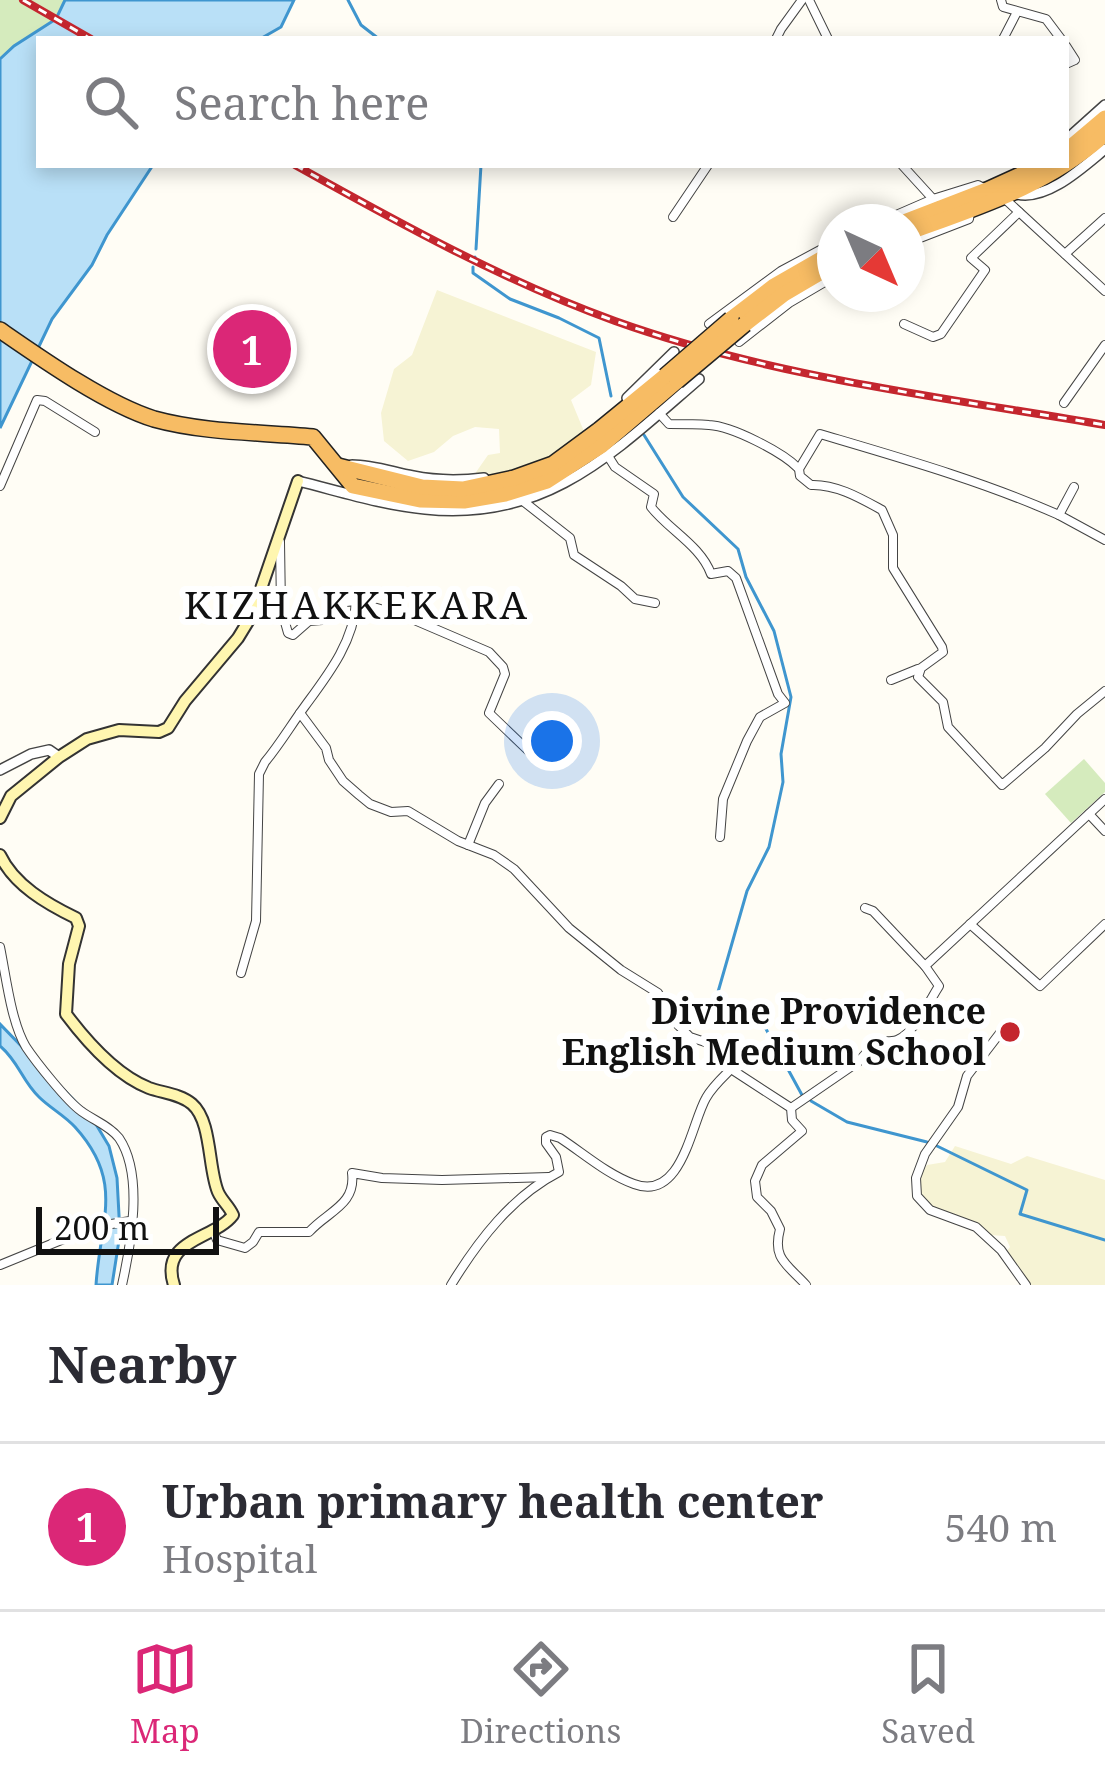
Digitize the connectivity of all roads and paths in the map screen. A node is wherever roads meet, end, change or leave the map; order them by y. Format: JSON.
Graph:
{"nodes":[{"id":1,"x":805,"y":0,"type":"edge"},
{"id":2,"x":1001,"y":0,"type":"edge"},
{"id":3,"x":1017,"y":12,"type":"junction"},
{"id":4,"x":778,"y":36,"type":"edge"},
{"id":5,"x":826,"y":36,"type":"edge"},
{"id":6,"x":1005,"y":36,"type":"edge"},
{"id":7,"x":1059,"y":36,"type":"edge"},
{"id":8,"x":1105,"y":105,"type":"edge"},
{"id":9,"x":1105,"y":118,"type":"edge"},
{"id":10,"x":1105,"y":134,"type":"edge"},
{"id":11,"x":1069,"y":137,"type":"edge"},
{"id":12,"x":1069,"y":148,"type":"edge"},
{"id":13,"x":1105,"y":149,"type":"edge"},
{"id":14,"x":1069,"y":163,"type":"edge"},
{"id":15,"x":706,"y":168,"type":"edge"},
{"id":16,"x":905,"y":168,"type":"edge"},
{"id":17,"x":1020,"y":168,"type":"edge"},
{"id":18,"x":1037,"y":168,"type":"edge"},
{"id":19,"x":1062,"y":168,"type":"edge"},
{"id":20,"x":1003,"y":190,"type":"junction"},
{"id":21,"x":933,"y":200,"type":"junction"},
{"id":22,"x":923,"y":204,"type":"edge"},
{"id":23,"x":970,"y":210,"type":"junction"},
{"id":24,"x":1019,"y":212,"type":"junction"},
{"id":25,"x":925,"y":215,"type":"edge"},
{"id":26,"x":674,"y":218,"type":"dead end"},
{"id":27,"x":1105,"y":218,"type":"edge"},
{"id":28,"x":925,"y":226,"type":"edge"},
{"id":29,"x":925,"y":235,"type":"edge"},
{"id":30,"x":817,"y":252,"type":"edge"},
{"id":31,"x":1065,"y":254,"type":"junction"},
{"id":32,"x":817,"y":262,"type":"edge"},
{"id":33,"x":817,"y":275,"type":"edge"},
{"id":34,"x":817,"y":287,"type":"edge"},
{"id":35,"x":1105,"y":291,"type":"edge"},
{"id":36,"x":738,"y":321,"type":"junction"},
{"id":37,"x":709,"y":324,"type":"dead end"},
{"id":38,"x":904,"y":324,"type":"dead end"},
{"id":39,"x":0,"y":329,"type":"edge"},
{"id":40,"x":740,"y":342,"type":"dead end"},
{"id":41,"x":1105,"y":345,"type":"edge"},
{"id":42,"x":674,"y":352,"type":"dead end"},
{"id":43,"x":671,"y":378,"type":"junction"},
{"id":44,"x":700,"y":379,"type":"dead end"},
{"id":45,"x":1064,"y":403,"type":"dead end"},
{"id":46,"x":659,"y":413,"type":"junction"},
{"id":47,"x":95,"y":432,"type":"dead end"},
{"id":48,"x":608,"y":456,"type":"junction"},
{"id":49,"x":798,"y":465,"type":"junction"},
{"id":50,"x":335,"y":466,"type":"junction"},
{"id":51,"x":298,"y":481,"type":"joint"},
{"id":52,"x":0,"y":486,"type":"edge"},
{"id":53,"x":1073,"y":487,"type":"dead end"},
{"id":54,"x":523,"y":501,"type":"junction"},
{"id":55,"x":1060,"y":515,"type":"junction"},
{"id":56,"x":280,"y":534,"type":"junction"},
{"id":57,"x":1105,"y":540,"type":"edge"},
{"id":58,"x":356,"y":602,"type":"junction"},
{"id":59,"x":655,"y":603,"type":"dead end"},
{"id":60,"x":921,"y":668,"type":"junction"},
{"id":61,"x":891,"y":680,"type":"dead end"},
{"id":62,"x":1105,"y":692,"type":"edge"},
{"id":63,"x":300,"y":713,"type":"junction"},
{"id":64,"x":58,"y":757,"type":"junction"},
{"id":65,"x":538,"y":760,"type":"dead end"},
{"id":66,"x":0,"y":770,"type":"edge"},
{"id":67,"x":499,"y":784,"type":"dead end"},
{"id":68,"x":1105,"y":799,"type":"edge"},
{"id":69,"x":1089,"y":814,"type":"junction"},
{"id":70,"x":0,"y":818,"type":"edge"},
{"id":71,"x":1105,"y":831,"type":"edge"},
{"id":72,"x":720,"y":837,"type":"dead end"},
{"id":73,"x":468,"y":845,"type":"junction"},
{"id":74,"x":0,"y":855,"type":"edge"},
{"id":75,"x":865,"y":908,"type":"dead end"},
{"id":76,"x":970,"y":924,"type":"junction"},
{"id":77,"x":1105,"y":924,"type":"edge"},
{"id":78,"x":0,"y":946,"type":"edge"},
{"id":79,"x":926,"y":966,"type":"junction"},
{"id":80,"x":241,"y":973,"type":"dead end"},
{"id":81,"x":1000,"y":1034,"type":"dead end"},
{"id":82,"x":730,"y":1069,"type":"junction"},
{"id":83,"x":791,"y":1108,"type":"junction"},
{"id":84,"x":550,"y":1177,"type":"junction"},
{"id":85,"x":130,"y":1221,"type":"junction"},
{"id":86,"x":213,"y":1230,"type":"junction"},
{"id":87,"x":0,"y":1265,"type":"edge"},
{"id":88,"x":122,"y":1285,"type":"edge"},
{"id":89,"x":174,"y":1285,"type":"edge"},
{"id":90,"x":451,"y":1285,"type":"edge"},
{"id":91,"x":806,"y":1285,"type":"edge"},
{"id":92,"x":1026,"y":1285,"type":"edge"}],
"edges":[{"from":1,"to":4,"type":"street"},
{"from":1,"to":5,"type":"street"},
{"from":2,"to":3,"type":"street"},
{"from":3,"to":6,"type":"street"},
{"from":3,"to":7,"type":"street"},
{"from":8,"to":11,"type":"street"},
{"from":9,"to":12,"type":"highway"},
{"from":10,"to":14,"type":"highway"},
{"from":13,"to":20,"type":"street"},
{"from":15,"to":26,"type":"street"},
{"from":16,"to":21,"type":"street"},
{"from":17,"to":20,"type":"street"},
{"from":18,"to":20,"type":"highway"},
{"from":19,"to":20,"type":"highway"},
{"from":20,"to":21,"type":"street"},
{"from":20,"to":23,"type":"highway"},
{"from":20,"to":24,"type":"street"},
{"from":20,"to":25,"type":"highway"},
{"from":21,"to":22,"type":"street"},
{"from":23,"to":28,"type":"highway"},
{"from":23,"to":29,"type":"street"},
{"from":24,"to":31,"type":"street"},
{"from":24,"to":38,"type":"street"},
{"from":27,"to":31,"type":"street"},
{"from":30,"to":37,"type":"street"},
{"from":31,"to":35,"type":"street"},
{"from":32,"to":36,"type":"highway"},
{"from":33,"to":36,"type":"highway"},
{"from":34,"to":40,"type":"street"},
{"from":36,"to":43,"type":"highway","bridge":true},
{"from":39,"to":50,"type":"highway"},
{"from":41,"to":45,"type":"street"},
{"from":42,"to":50,"type":"street"},
{"from":43,"to":50,"type":"highway"},
{"from":43,"to":50,"type":"highway"},
{"from":44,"to":46,"type":"street"},
{"from":46,"to":48,"type":"street"},
{"from":46,"to":49,"type":"street"},
{"from":47,"to":52,"type":"street"},
{"from":48,"to":54,"type":"street"},
{"from":48,"to":72,"type":"street"},
{"from":49,"to":55,"type":"street"},
{"from":49,"to":60,"type":"street"},
{"from":51,"to":54,"type":"street"},
{"from":51,"to":56,"type":"main road"},
{"from":53,"to":55,"type":"street"},
{"from":54,"to":59,"type":"street"},
{"from":55,"to":57,"type":"street"},
{"from":56,"to":58,"type":"street"},
{"from":56,"to":64,"type":"main road"},
{"from":58,"to":63,"type":"street"},
{"from":58,"to":65,"type":"street"},
{"from":60,"to":61,"type":"street"},
{"from":60,"to":62,"type":"street"},
{"from":63,"to":73,"type":"street"},
{"from":63,"to":80,"type":"street"},
{"from":64,"to":66,"type":"street"},
{"from":64,"to":70,"type":"main road"},
{"from":67,"to":73,"type":"street"},
{"from":68,"to":69,"type":"street"},
{"from":69,"to":71,"type":"street"},
{"from":69,"to":76,"type":"street"},
{"from":73,"to":82,"type":"street"},
{"from":74,"to":86,"type":"main road"},
{"from":75,"to":79,"type":"street"},
{"from":76,"to":77,"type":"street"},
{"from":76,"to":79,"type":"street"},
{"from":78,"to":85,"type":"street"},
{"from":79,"to":83,"type":"street"},
{"from":81,"to":92,"type":"street"},
{"from":82,"to":83,"type":"street"},
{"from":82,"to":84,"type":"street"},
{"from":83,"to":91,"type":"street"},
{"from":84,"to":86,"type":"street"},
{"from":84,"to":90,"type":"street"},
{"from":85,"to":87,"type":"street"},
{"from":85,"to":88,"type":"street"},
{"from":86,"to":89,"type":"main road"}]}
